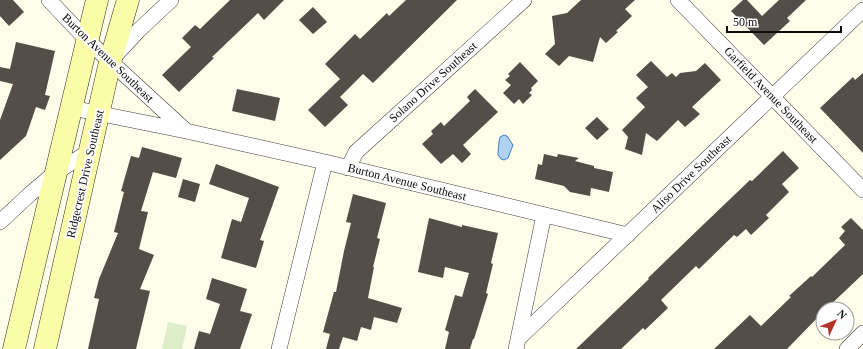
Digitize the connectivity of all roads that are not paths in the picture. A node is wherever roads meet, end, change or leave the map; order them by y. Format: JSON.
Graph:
{"nodes":[{"id":1,"x":49,"y":0,"type":"edge"},
{"id":2,"x":96,"y":0,"type":"edge"},
{"id":3,"x":128,"y":0,"type":"edge"},
{"id":4,"x":171,"y":0,"type":"edge"},
{"id":5,"x":524,"y":0,"type":"edge"},
{"id":6,"x":678,"y":0,"type":"edge"},
{"id":7,"x":863,"y":10,"type":"edge"},
{"id":8,"x":87,"y":40,"type":"junction"},
{"id":9,"x":110,"y":62,"type":"junction"},
{"id":10,"x":772,"y":97,"type":"junction"},
{"id":11,"x":72,"y":108,"type":"junction"},
{"id":12,"x":98,"y":113,"type":"junction"},
{"id":13,"x":186,"y":131,"type":"junction"},
{"id":14,"x":90,"y":151,"type":"junction"},
{"id":15,"x":325,"y":162,"type":"junction"},
{"id":16,"x":348,"y":168,"type":"junction"},
{"id":17,"x":55,"y":173,"type":"junction"},
{"id":18,"x":863,"y":190,"type":"edge"},
{"id":19,"x":544,"y":215,"type":"junction"},
{"id":20,"x":0,"y":222,"type":"edge"},
{"id":21,"x":628,"y":235,"type":"junction"},
{"id":22,"x":863,"y":333,"type":"edge"},
{"id":23,"x":518,"y":344,"type":"edge"},
{"id":24,"x":14,"y":349,"type":"edge"},
{"id":25,"x":45,"y":349,"type":"edge"},
{"id":26,"x":279,"y":349,"type":"edge"},
{"id":27,"x":846,"y":349,"type":"edge"}],
"edges":[{"from":1,"to":8,"type":"street","name":"Burton Avenue Southeast"},
{"from":2,"to":8,"type":"street"},
{"from":3,"to":9,"type":"street","name":"Ridgecrest Drive Southeast"},
{"from":4,"to":9,"type":"street"},
{"from":5,"to":16,"type":"street","name":"Solano Drive Southeast"},
{"from":6,"to":10,"type":"street","name":"Garfield Avenue Southeast"},
{"from":7,"to":10,"type":"street","name":"Aliso Drive Southeast"},
{"from":8,"to":9,"type":"street","name":"Burton Avenue Southeast"},
{"from":8,"to":11,"type":"street"},
{"from":9,"to":12,"type":"street","name":"Ridgecrest Drive Southeast"},
{"from":9,"to":13,"type":"street","name":"Burton Avenue Southeast"},
{"from":10,"to":18,"type":"street","name":"Garfield Avenue Southeast"},
{"from":10,"to":21,"type":"street","name":"Aliso Drive Southeast"},
{"from":11,"to":12,"type":"street","name":"Burton Avenue Southeast"},
{"from":11,"to":17,"type":"street"},
{"from":12,"to":13,"type":"street","name":"Burton Avenue Southeast"},
{"from":12,"to":14,"type":"street","name":"Ridgecrest Drive Southeast"},
{"from":13,"to":15,"type":"street","name":"Burton Avenue Southeast"},
{"from":14,"to":17,"type":"street"},
{"from":14,"to":25,"type":"street","name":"Ridgecrest Drive Southeast"},
{"from":15,"to":16,"type":"street","name":"Burton Avenue Southeast"},
{"from":15,"to":26,"type":"street"},
{"from":16,"to":19,"type":"street","name":"Burton Avenue Southeast"},
{"from":17,"to":20,"type":"street"},
{"from":17,"to":24,"type":"street"},
{"from":19,"to":21,"type":"street","name":"Burton Avenue Southeast"},
{"from":19,"to":23,"type":"street","name":"Aliso Drive Southeast"},
{"from":21,"to":23,"type":"street","name":"Aliso Drive Southeast"},
{"from":22,"to":27,"type":"street"}]}
